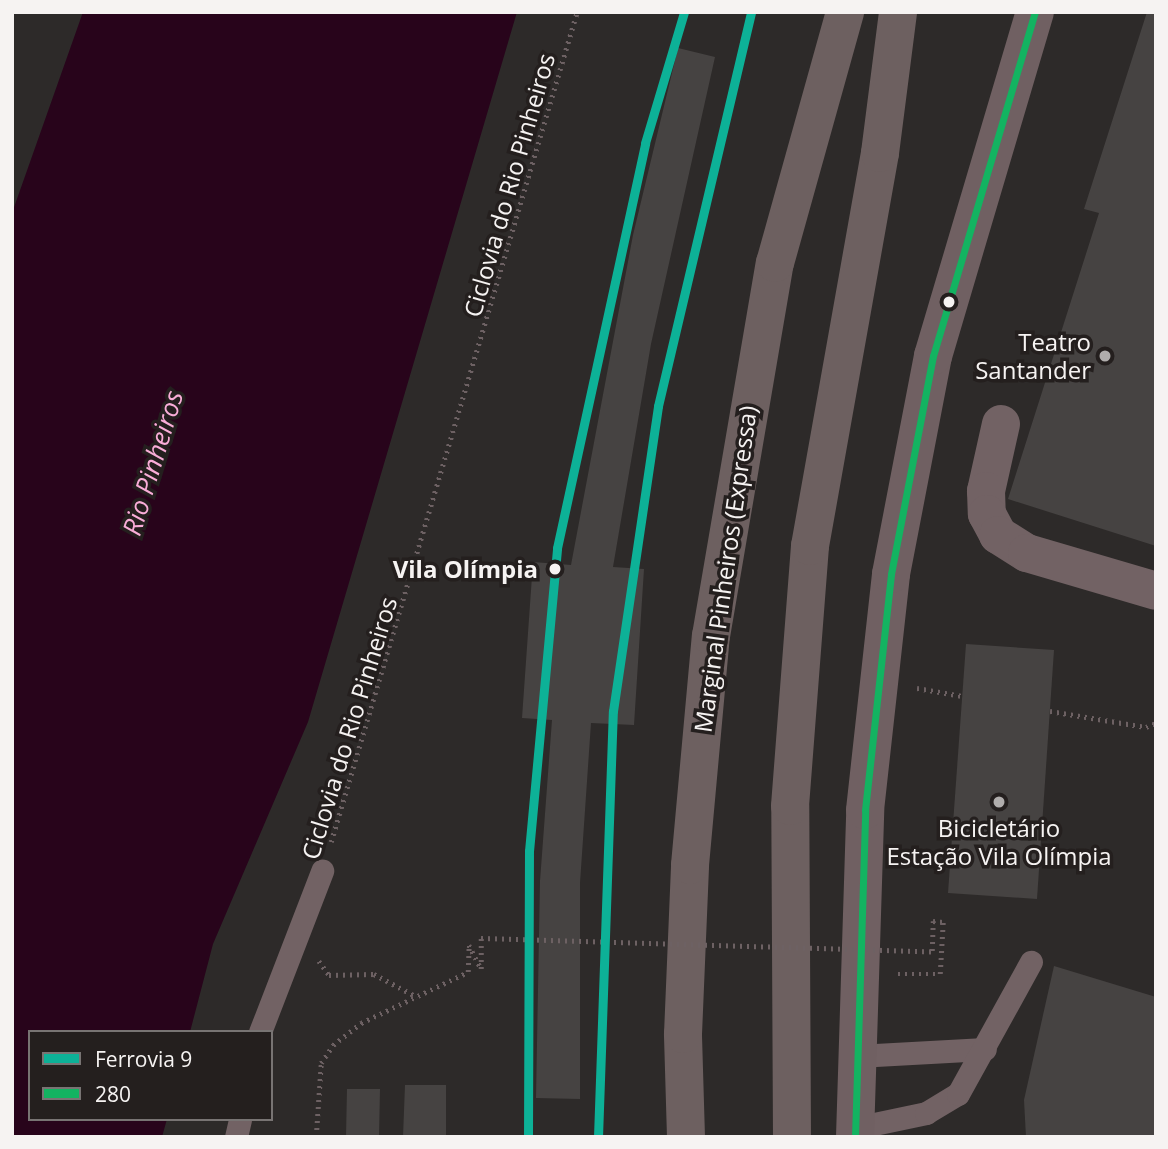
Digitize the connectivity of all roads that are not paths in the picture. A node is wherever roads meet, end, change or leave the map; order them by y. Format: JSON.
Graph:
{"nodes":[{"id":1,"x":845,"y":12,"type":"edge"},
{"id":2,"x":898,"y":12,"type":"edge"},
{"id":3,"x":1035,"y":12,"type":"edge"},
{"id":4,"x":1001,"y":424,"type":"dead end"},
{"id":5,"x":1156,"y":591,"type":"edge"},
{"id":6,"x":322,"y":871,"type":"road end"},
{"id":7,"x":1031,"y":962,"type":"dead end"},
{"id":8,"x":261,"y":1030,"type":"edge"},
{"id":9,"x":985,"y":1049,"type":"junction"},
{"id":10,"x":857,"y":1056,"type":"junction"},
{"id":11,"x":855,"y":1132,"type":"edge"},
{"id":12,"x":686,"y":1137,"type":"edge"},
{"id":13,"x":792,"y":1137,"type":"edge"}],
"edges":[{"from":1,"to":12,"type":"highway","name":"Marginal Pinheiros (Expressa)"},
{"from":2,"to":13,"type":"highway"},
{"from":3,"to":10,"type":"highway"},
{"from":4,"to":5,"type":"street"},
{"from":6,"to":8,"type":"lane"},
{"from":7,"to":9,"type":"lane"},
{"from":9,"to":10,"type":"lane"},
{"from":9,"to":11,"type":"lane"},
{"from":10,"to":11,"type":"highway"}]}
